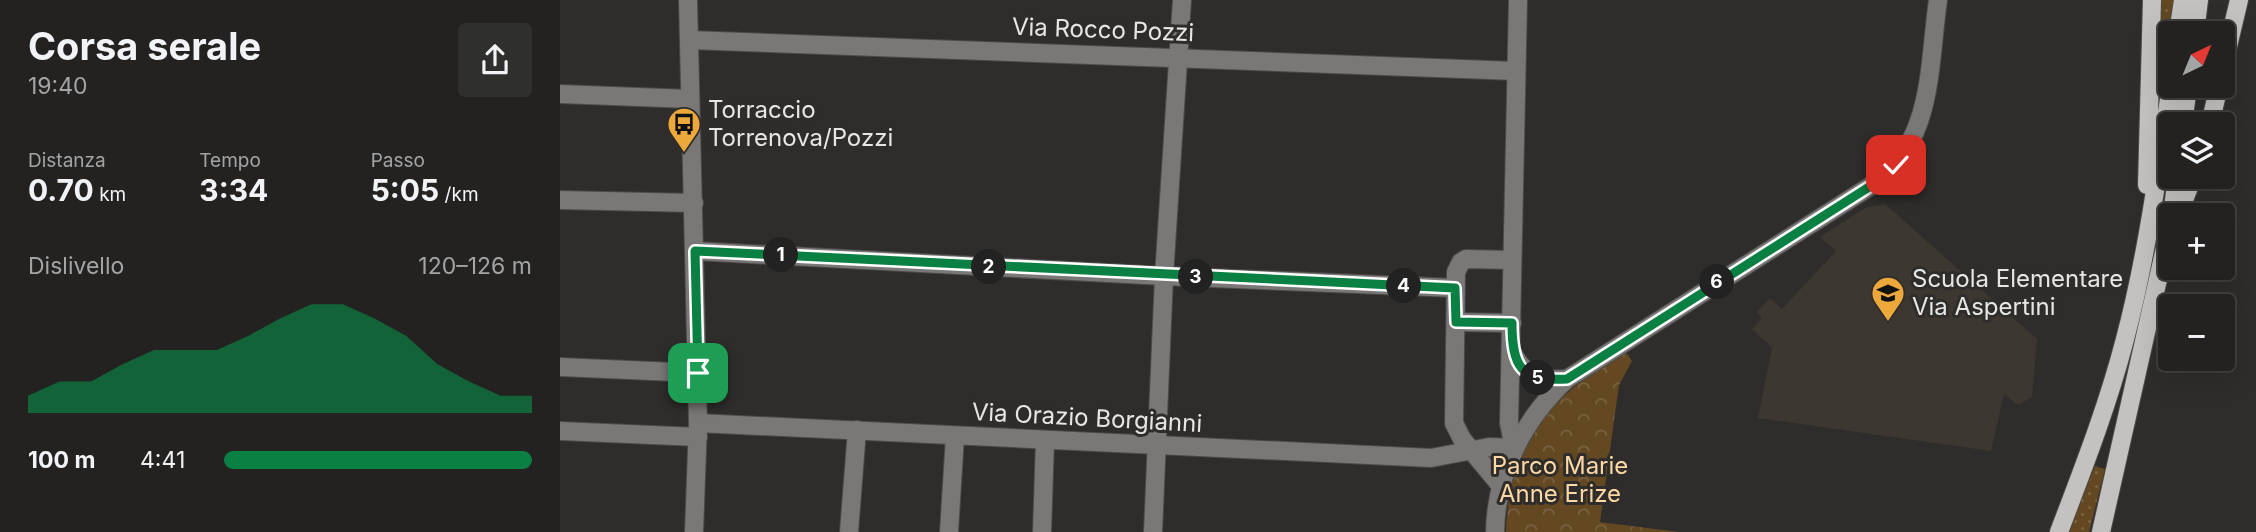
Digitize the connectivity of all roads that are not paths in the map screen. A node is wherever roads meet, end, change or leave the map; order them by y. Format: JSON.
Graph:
{"nodes":[{"id":1,"x":688,"y":0,"type":"edge"},
{"id":2,"x":1182,"y":0,"type":"edge"},
{"id":3,"x":1518,"y":0,"type":"edge"},
{"id":4,"x":1938,"y":0,"type":"edge"},
{"id":5,"x":2152,"y":0,"type":"edge"},
{"id":6,"x":2183,"y":0,"type":"edge"},
{"id":7,"x":2199,"y":0,"type":"edge"},
{"id":8,"x":2239,"y":0,"type":"edge"},
{"id":9,"x":2180,"y":21,"type":"edge"},
{"id":10,"x":2196,"y":21,"type":"edge"},
{"id":11,"x":2234,"y":21,"type":"edge"},
{"id":12,"x":689,"y":40,"type":"junction"},
{"id":13,"x":1179,"y":58,"type":"junction"},
{"id":14,"x":1516,"y":71,"type":"junction"},
{"id":15,"x":560,"y":94,"type":"edge"},
{"id":16,"x":2169,"y":98,"type":"edge"},
{"id":17,"x":690,"y":99,"type":"junction"},
{"id":18,"x":560,"y":200,"type":"edge"},
{"id":19,"x":694,"y":203,"type":"junction"},
{"id":20,"x":695,"y":251,"type":"junction"},
{"id":21,"x":2145,"y":251,"type":"junction"},
{"id":22,"x":1512,"y":260,"type":"junction"},
{"id":23,"x":1164,"y":276,"type":"junction"},
{"id":24,"x":2158,"y":277,"type":"edge"},
{"id":25,"x":1455,"y":288,"type":"junction"},
{"id":26,"x":1456,"y":322,"type":"junction"},
{"id":27,"x":1512,"y":323,"type":"junction"},
{"id":28,"x":1512,"y":352,"type":"junction"},
{"id":29,"x":560,"y":367,"type":"edge"},
{"id":30,"x":698,"y":373,"type":"junction"},
{"id":31,"x":1567,"y":379,"type":"junction"},
{"id":32,"x":560,"y":430,"type":"edge"},
{"id":33,"x":698,"y":430,"type":"junction"},
{"id":34,"x":857,"y":430,"type":"junction"},
{"id":35,"x":955,"y":436,"type":"junction"},
{"id":36,"x":1045,"y":440,"type":"junction"},
{"id":37,"x":1158,"y":445,"type":"junction"},
{"id":38,"x":1514,"y":448,"type":"junction"},
{"id":39,"x":1472,"y":450,"type":"junction"},
{"id":40,"x":1501,"y":486,"type":"junction"},
{"id":41,"x":694,"y":532,"type":"edge"},
{"id":42,"x":849,"y":532,"type":"edge"},
{"id":43,"x":949,"y":532,"type":"edge"},
{"id":44,"x":1042,"y":532,"type":"edge"},
{"id":45,"x":1153,"y":532,"type":"edge"},
{"id":46,"x":1495,"y":532,"type":"edge"},
{"id":47,"x":2059,"y":532,"type":"edge"},
{"id":48,"x":2101,"y":532,"type":"edge"}],
"edges":[{"from":1,"to":12,"type":"street"},
{"from":2,"to":13,"type":"street"},
{"from":3,"to":14,"type":"street"},
{"from":4,"to":31,"type":"street"},
{"from":5,"to":21,"type":"main road"},
{"from":6,"to":9,"type":"main road"},
{"from":7,"to":10,"type":"main road"},
{"from":8,"to":11,"type":"main road"},
{"from":12,"to":13,"type":"street","name":"Via Rocco Pozzi"},
{"from":12,"to":17,"type":"street"},
{"from":13,"to":14,"type":"street","name":"Via Rocco Pozzi"},
{"from":13,"to":23,"type":"street"},
{"from":14,"to":22,"type":"street"},
{"from":15,"to":17,"type":"street"},
{"from":16,"to":21,"type":"main road"},
{"from":17,"to":19,"type":"street"},
{"from":18,"to":19,"type":"street"},
{"from":19,"to":20,"type":"street"},
{"from":20,"to":23,"type":"street"},
{"from":20,"to":30,"type":"street"},
{"from":21,"to":47,"type":"main road"},
{"from":22,"to":25,"type":"street"},
{"from":22,"to":27,"type":"street"},
{"from":23,"to":25,"type":"street"},
{"from":23,"to":37,"type":"street"},
{"from":24,"to":48,"type":"main road"},
{"from":25,"to":26,"type":"street"},
{"from":26,"to":27,"type":"street"},
{"from":26,"to":39,"type":"street"},
{"from":27,"to":28,"type":"street"},
{"from":28,"to":31,"type":"street"},
{"from":28,"to":38,"type":"street"},
{"from":29,"to":30,"type":"street"},
{"from":30,"to":33,"type":"street"},
{"from":31,"to":38,"type":"street"},
{"from":32,"to":33,"type":"street","name":"Via Orazio Borgianni"},
{"from":33,"to":34,"type":"street","name":"Via Orazio Borgianni"},
{"from":33,"to":41,"type":"street"},
{"from":34,"to":35,"type":"street","name":"Via Orazio Borgianni"},
{"from":34,"to":42,"type":"street"},
{"from":35,"to":36,"type":"street","name":"Via Orazio Borgianni"},
{"from":35,"to":43,"type":"street"},
{"from":36,"to":37,"type":"street","name":"Via Orazio Borgianni"},
{"from":36,"to":44,"type":"street"},
{"from":37,"to":39,"type":"street","name":"Via Orazio Borgianni"},
{"from":37,"to":45,"type":"street"},
{"from":38,"to":39,"type":"street","name":"Via Orazio Borgianni"},
{"from":38,"to":40,"type":"street"},
{"from":39,"to":40,"type":"street"},
{"from":40,"to":46,"type":"street"}]}
